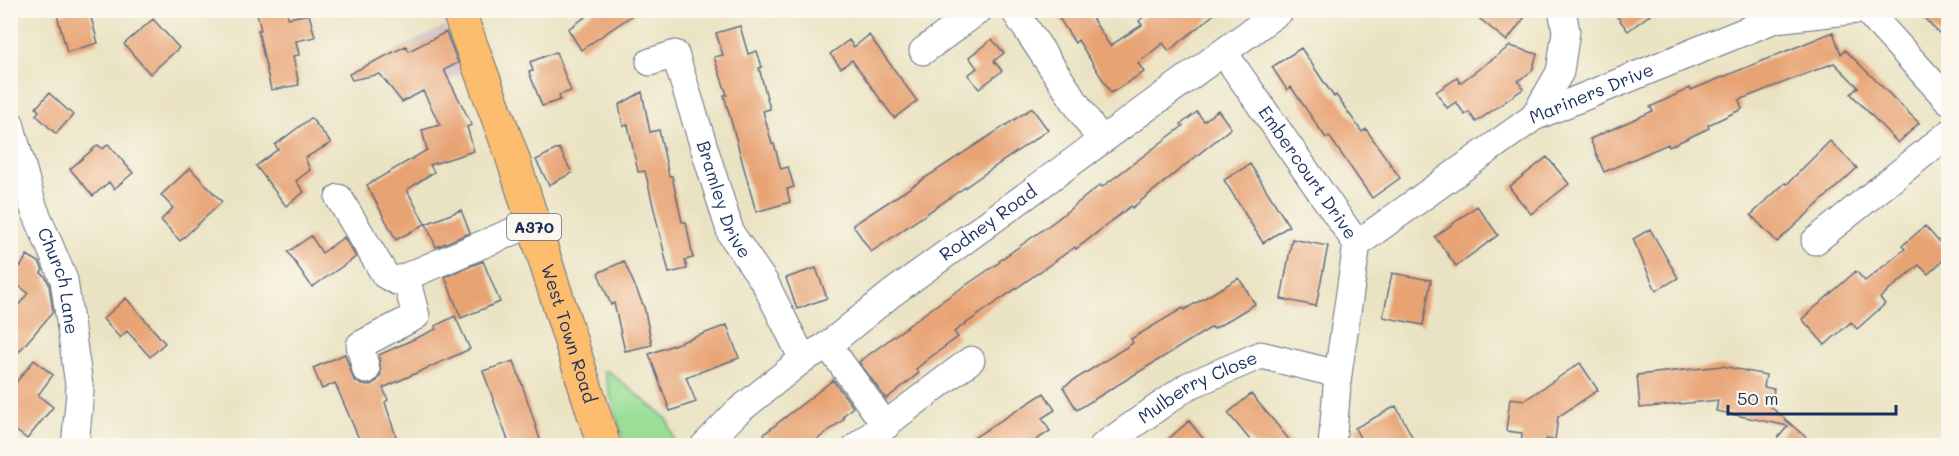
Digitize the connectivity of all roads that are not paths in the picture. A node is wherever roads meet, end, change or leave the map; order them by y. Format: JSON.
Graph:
{"nodes":[{"id":1,"x":458,"y":10,"type":"edge"},
{"id":2,"x":979,"y":10,"type":"edge"},
{"id":3,"x":1014,"y":10,"type":"edge"},
{"id":4,"x":1281,"y":10,"type":"edge"},
{"id":5,"x":1562,"y":10,"type":"edge"},
{"id":6,"x":1857,"y":10,"type":"edge"},
{"id":7,"x":1866,"y":10,"type":"edge"},
{"id":8,"x":923,"y":51,"type":"dead end"},
{"id":9,"x":1224,"y":53,"type":"junction"},
{"id":10,"x":650,"y":62,"type":"dead end"},
{"id":11,"x":1948,"y":100,"type":"edge"},
{"id":12,"x":1534,"y":117,"type":"junction"},
{"id":13,"x":10,"y":123,"type":"edge"},
{"id":14,"x":1948,"y":134,"type":"edge"},
{"id":15,"x":1101,"y":141,"type":"junction"},
{"id":16,"x":339,"y":198,"type":"dead end"},
{"id":17,"x":22,"y":210,"type":"edge"},
{"id":18,"x":533,"y":223,"type":"junction"},
{"id":19,"x":1815,"y":241,"type":"dead end"},
{"id":20,"x":1357,"y":244,"type":"junction"},
{"id":21,"x":406,"y":278,"type":"junction"},
{"id":22,"x":828,"y":345,"type":"junction"},
{"id":23,"x":803,"y":359,"type":"junction"},
{"id":24,"x":971,"y":360,"type":"dead end"},
{"id":25,"x":366,"y":370,"type":"dead end"},
{"id":26,"x":1338,"y":374,"type":"junction"},
{"id":27,"x":886,"y":426,"type":"junction"},
{"id":28,"x":75,"y":446,"type":"edge"},
{"id":29,"x":603,"y":446,"type":"edge"},
{"id":30,"x":704,"y":446,"type":"edge"},
{"id":31,"x":857,"y":446,"type":"edge"},
{"id":32,"x":1103,"y":446,"type":"edge"},
{"id":33,"x":1332,"y":446,"type":"edge"}],
"edges":[{"from":1,"to":18,"type":"main road","name":"West Town Road","number":"A370"},
{"from":2,"to":8,"type":"street"},
{"from":3,"to":15,"type":"street"},
{"from":4,"to":9,"type":"street","name":"Rodney Road"},
{"from":5,"to":12,"type":"street"},
{"from":6,"to":12,"type":"street","name":"Mariners Drive"},
{"from":7,"to":11,"type":"street"},
{"from":9,"to":15,"type":"street","name":"Rodney Road"},
{"from":9,"to":20,"type":"street","name":"Embercourt Drive"},
{"from":10,"to":23,"type":"street","name":"Bramley Drive"},
{"from":12,"to":20,"type":"street","name":"Mariners Drive"},
{"from":13,"to":17,"type":"street","name":"Church Lane"},
{"from":14,"to":19,"type":"street"},
{"from":15,"to":22,"type":"street","name":"Rodney Road"},
{"from":16,"to":21,"type":"street"},
{"from":17,"to":28,"type":"street","name":"Church Lane"},
{"from":18,"to":21,"type":"street"},
{"from":18,"to":29,"type":"main road","name":"West Town Road","number":"A370"},
{"from":20,"to":26,"type":"street","name":"Embercourt Drive"},
{"from":21,"to":25,"type":"street"},
{"from":22,"to":23,"type":"street","name":"Rodney Road"},
{"from":22,"to":27,"type":"street"},
{"from":23,"to":30,"type":"street","name":"Rodney Road"},
{"from":24,"to":27,"type":"street"},
{"from":26,"to":32,"type":"street","name":"Mulberry Close"},
{"from":26,"to":33,"type":"street","name":"Embercourt Drive"},
{"from":27,"to":31,"type":"street"}]}
